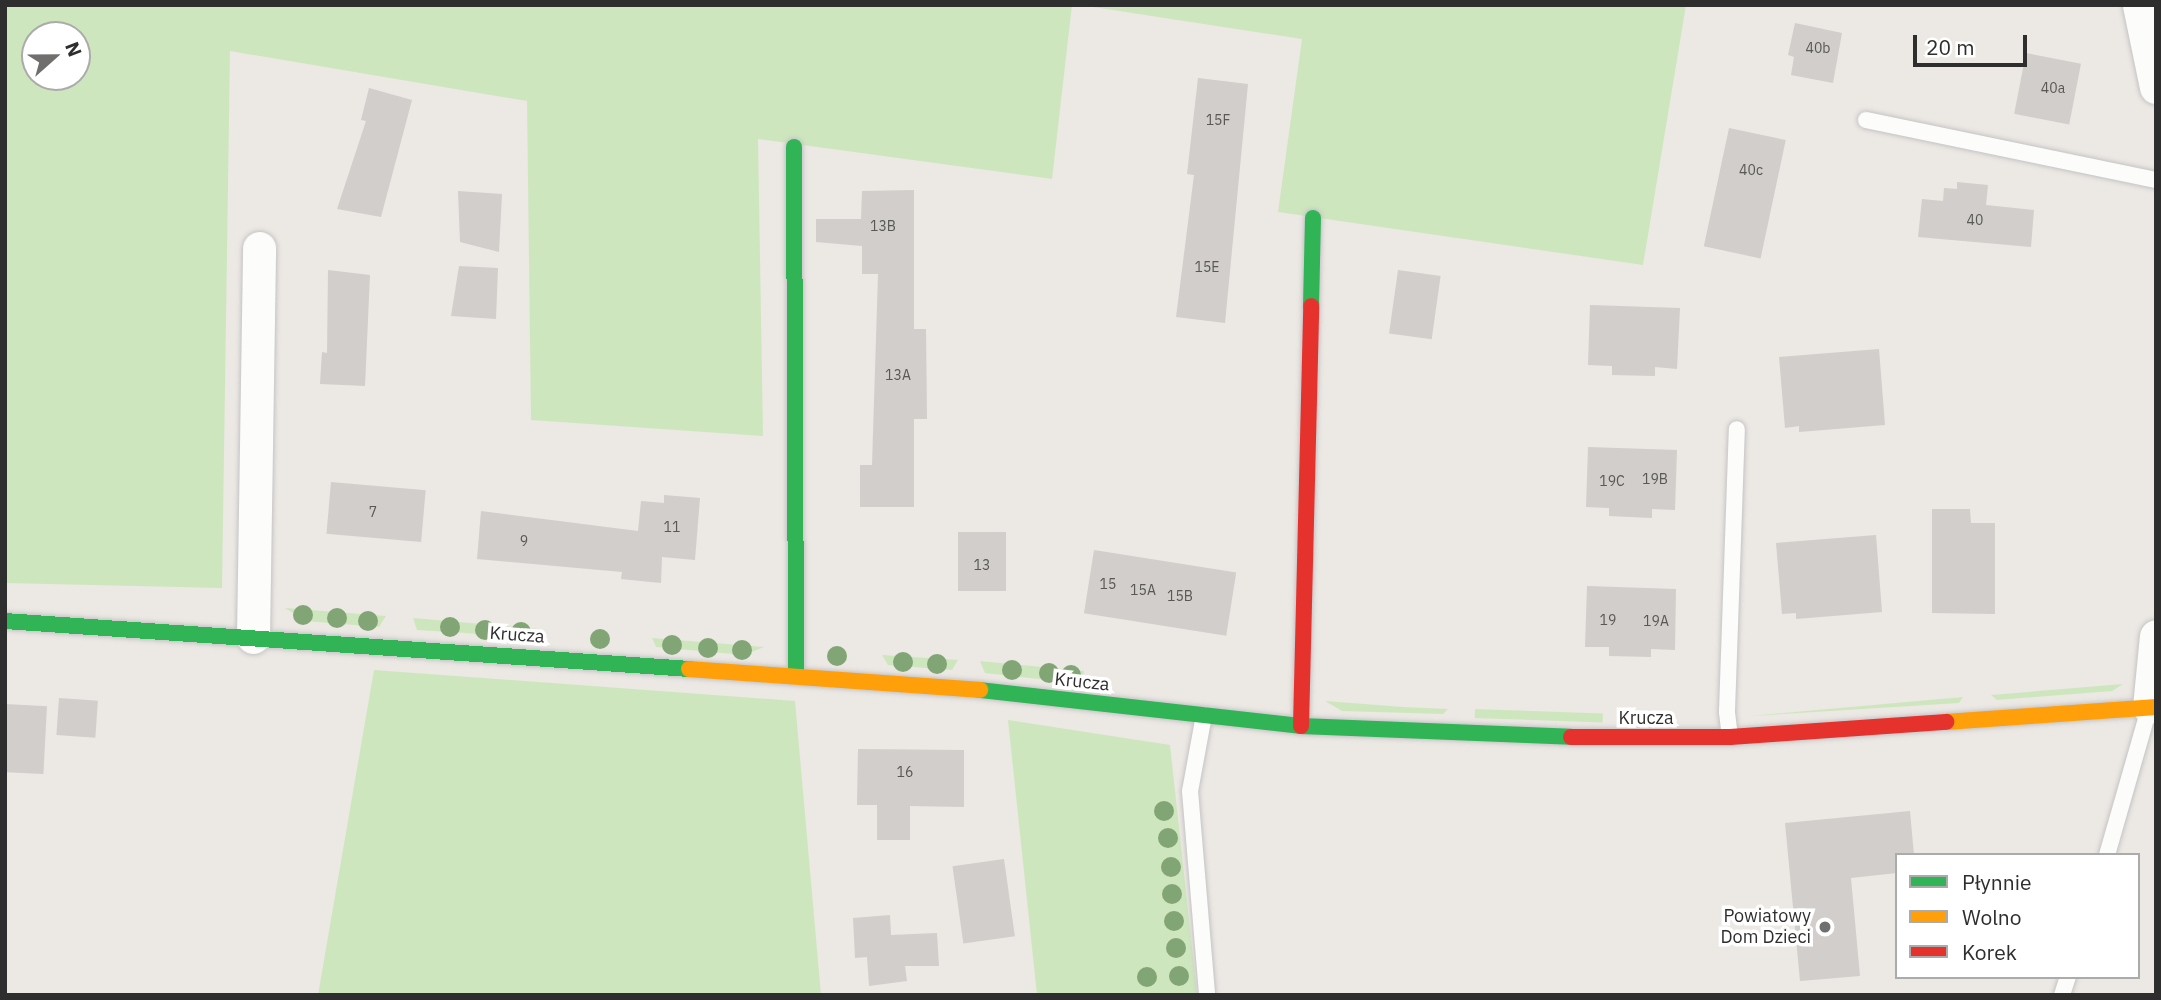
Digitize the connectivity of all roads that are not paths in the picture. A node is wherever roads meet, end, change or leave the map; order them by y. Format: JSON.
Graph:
{"nodes":[{"id":1,"x":2139,"y":5,"type":"edge"},
{"id":2,"x":2156,"y":87,"type":"edge"},
{"id":3,"x":1866,"y":120,"type":"dead end"},
{"id":4,"x":794,"y":147,"type":"dead end"},
{"id":5,"x":2156,"y":180,"type":"edge"},
{"id":6,"x":1313,"y":218,"type":"dead end"},
{"id":7,"x":258,"y":248,"type":"dead end"},
{"id":8,"x":1737,"y":429,"type":"dead end"},
{"id":9,"x":5,"y":621,"type":"edge"},
{"id":10,"x":2156,"y":636,"type":"edge"},
{"id":11,"x":253,"y":637,"type":"junction"},
{"id":12,"x":796,"y":676,"type":"junction"},
{"id":13,"x":2153,"y":707,"type":"edge"},
{"id":14,"x":1204,"y":715,"type":"junction"},
{"id":15,"x":1301,"y":726,"type":"junction"},
{"id":16,"x":1730,"y":737,"type":"junction"},
{"id":17,"x":2108,"y":853,"type":"edge"},
{"id":18,"x":1208,"y":995,"type":"edge"}],
"edges":[{"from":1,"to":2,"type":"street"},
{"from":3,"to":5,"type":"lane"},
{"from":4,"to":12,"type":"street"},
{"from":6,"to":15,"type":"street"},
{"from":7,"to":11,"type":"street"},
{"from":8,"to":16,"type":"lane"},
{"from":9,"to":11,"type":"street","name":"Krucza"},
{"from":10,"to":13,"type":"street"},
{"from":11,"to":12,"type":"street","name":"Krucza"},
{"from":12,"to":14,"type":"street","name":"Krucza"},
{"from":13,"to":16,"type":"street","name":"Krucza"},
{"from":13,"to":17,"type":"lane"},
{"from":14,"to":15,"type":"street","name":"Krucza"},
{"from":14,"to":18,"type":"lane"},
{"from":15,"to":16,"type":"street","name":"Krucza"}]}
